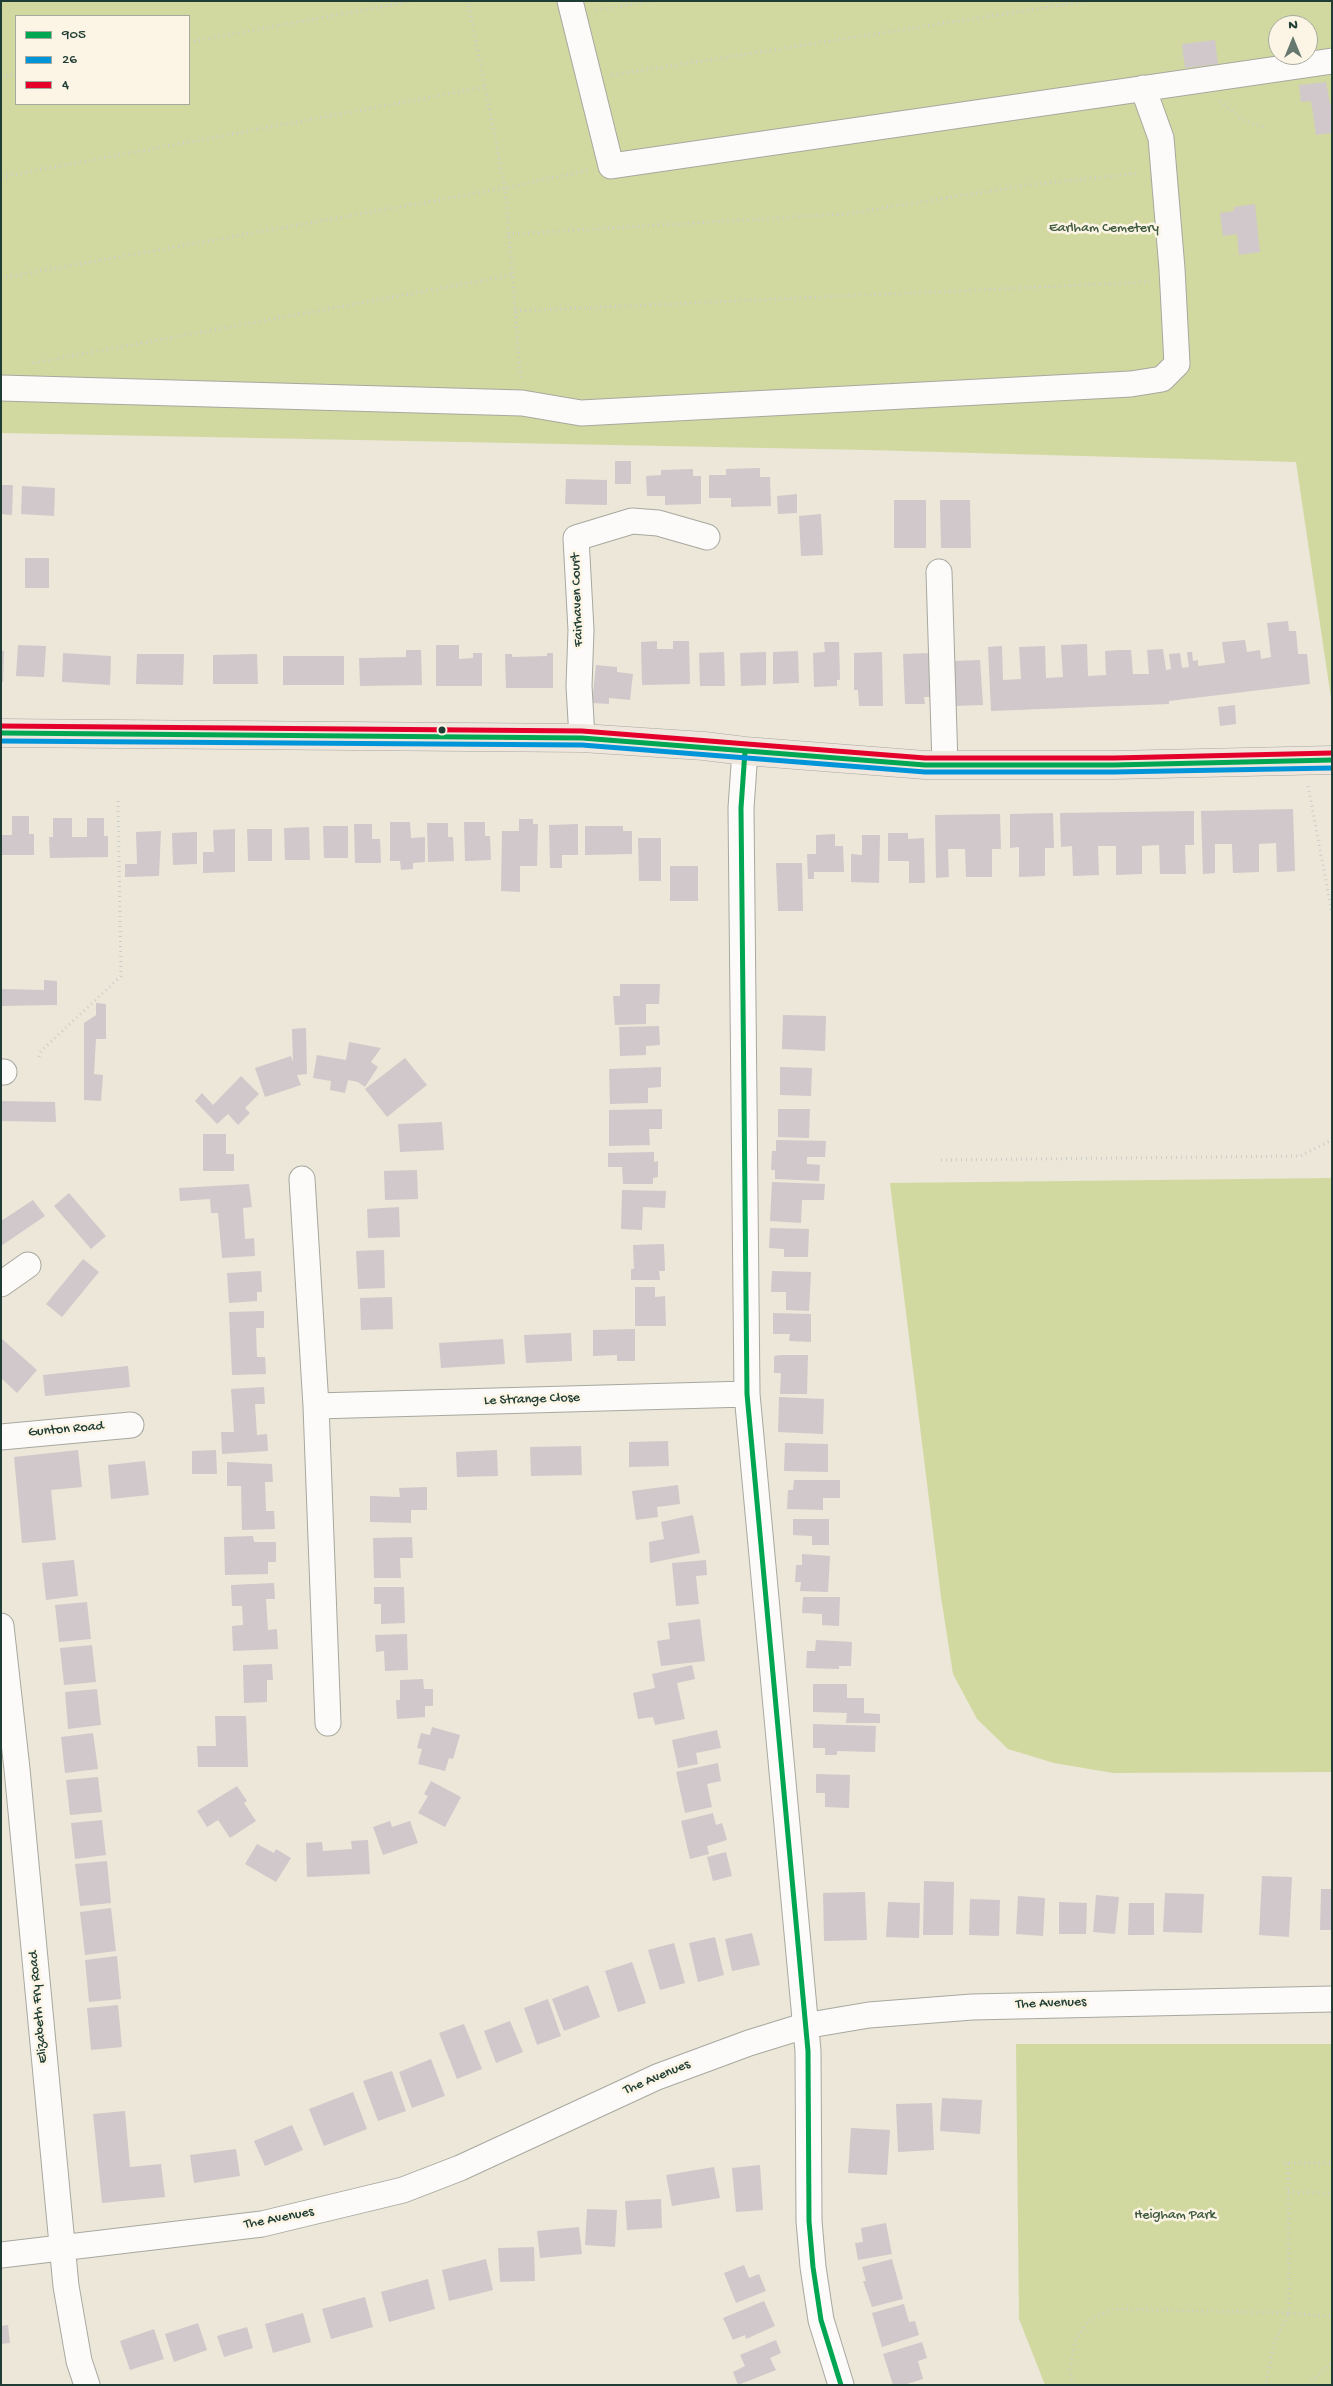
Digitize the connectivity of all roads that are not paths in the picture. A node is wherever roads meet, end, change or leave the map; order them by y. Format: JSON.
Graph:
{"nodes":[{"id":1,"x":572,"y":7,"type":"edge"},
{"id":2,"x":1332,"y":61,"type":"edge"},
{"id":3,"x":1142,"y":88,"type":"junction"},
{"id":4,"x":1,"y":388,"type":"edge"},
{"id":5,"x":707,"y":537,"type":"dead end"},
{"id":6,"x":939,"y":572,"type":"dead end"},
{"id":7,"x":1,"y":734,"type":"edge"},
{"id":8,"x":582,"y":738,"type":"junction"},
{"id":9,"x":744,"y":752,"type":"junction"},
{"id":10,"x":1332,"y":760,"type":"edge"},
{"id":11,"x":945,"y":765,"type":"junction"},
{"id":12,"x":302,"y":1179,"type":"dead end"},
{"id":13,"x":28,"y":1265,"type":"dead end"},
{"id":14,"x":1,"y":1284,"type":"edge"},
{"id":15,"x":747,"y":1394,"type":"junction"},
{"id":16,"x":316,"y":1406,"type":"junction"},
{"id":17,"x":131,"y":1425,"type":"dead end"},
{"id":18,"x":1,"y":1437,"type":"edge"},
{"id":19,"x":1,"y":1626,"type":"edge"},
{"id":20,"x":328,"y":1723,"type":"dead end"},
{"id":21,"x":1332,"y":1998,"type":"edge"},
{"id":22,"x":804,"y":2026,"type":"junction"},
{"id":23,"x":62,"y":2249,"type":"junction"},
{"id":24,"x":1,"y":2255,"type":"edge"},
{"id":25,"x":87,"y":2385,"type":"edge"},
{"id":26,"x":841,"y":2385,"type":"edge"}],
"edges":[{"from":1,"to":3,"type":"street"},
{"from":2,"to":3,"type":"street"},
{"from":3,"to":4,"type":"street"},
{"from":5,"to":8,"type":"street","name":"Fairhaven Court"},
{"from":6,"to":11,"type":"street"},
{"from":7,"to":8,"type":"main road"},
{"from":8,"to":9,"type":"main road"},
{"from":9,"to":11,"type":"main road"},
{"from":9,"to":15,"type":"street"},
{"from":10,"to":11,"type":"main road"},
{"from":12,"to":16,"type":"street"},
{"from":13,"to":14,"type":"street"},
{"from":15,"to":16,"type":"street","name":"Le Strange Close"},
{"from":15,"to":22,"type":"street"},
{"from":16,"to":20,"type":"street"},
{"from":17,"to":18,"type":"street","name":"Gunton Road"},
{"from":19,"to":23,"type":"street","name":"Elizabeth Fry Road"},
{"from":21,"to":22,"type":"street","name":"The Avenues"},
{"from":22,"to":23,"type":"street","name":"The Avenues"},
{"from":22,"to":26,"type":"street"},
{"from":23,"to":24,"type":"street","name":"The Avenues"},
{"from":23,"to":25,"type":"street","name":"Elizabeth Fry Road"}]}
